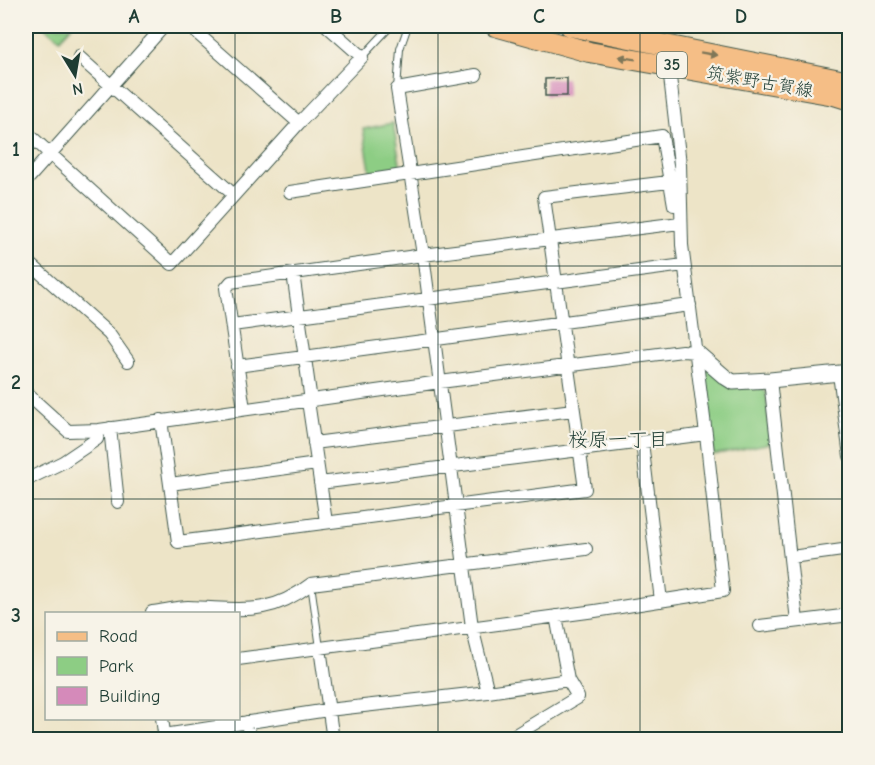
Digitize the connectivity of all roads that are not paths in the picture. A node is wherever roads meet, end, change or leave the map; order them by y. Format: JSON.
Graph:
{"nodes":[{"id":1,"x":164,"y":26,"type":"edge"},
{"id":2,"x":189,"y":26,"type":"edge"},
{"id":3,"x":327,"y":26,"type":"edge"},
{"id":4,"x":392,"y":26,"type":"edge"},
{"id":5,"x":408,"y":26,"type":"edge"},
{"id":6,"x":495,"y":26,"type":"edge"},
{"id":7,"x":570,"y":26,"type":"edge"},
{"id":8,"x":79,"y":57,"type":"dead end"},
{"id":9,"x":362,"y":57,"type":"junction"},
{"id":10,"x":672,"y":65,"type":"junction"},
{"id":11,"x":476,"y":75,"type":"dead end"},
{"id":12,"x":849,"y":82,"type":"edge"},
{"id":13,"x":111,"y":85,"type":"junction"},
{"id":14,"x":397,"y":89,"type":"junction"},
{"id":15,"x":849,"y":100,"type":"edge"},
{"id":16,"x":299,"y":123,"type":"junction"},
{"id":17,"x":26,"y":132,"type":"edge"},
{"id":18,"x":51,"y":155,"type":"junction"},
{"id":19,"x":411,"y":174,"type":"junction"},
{"id":20,"x":26,"y":181,"type":"edge"},
{"id":21,"x":669,"y":182,"type":"junction"},
{"id":22,"x":290,"y":192,"type":"dead end"},
{"id":23,"x":234,"y":195,"type":"junction"},
{"id":24,"x":680,"y":205,"type":"junction"},
{"id":25,"x":680,"y":223,"type":"junction"},
{"id":26,"x":549,"y":239,"type":"junction"},
{"id":27,"x":423,"y":255,"type":"junction"},
{"id":28,"x":26,"y":260,"type":"edge"},
{"id":29,"x":684,"y":265,"type":"junction"},
{"id":30,"x":293,"y":273,"type":"junction"},
{"id":31,"x":555,"y":282,"type":"junction"},
{"id":32,"x":429,"y":299,"type":"junction"},
{"id":33,"x":690,"y":305,"type":"junction"},
{"id":34,"x":300,"y":316,"type":"junction"},
{"id":35,"x":561,"y":322,"type":"junction"},
{"id":36,"x":232,"y":325,"type":"junction"},
{"id":37,"x":435,"y":339,"type":"junction"},
{"id":38,"x":696,"y":352,"type":"junction"},
{"id":39,"x":305,"y":357,"type":"junction"},
{"id":40,"x":128,"y":360,"type":"dead end"},
{"id":41,"x":567,"y":365,"type":"junction"},
{"id":42,"x":237,"y":366,"type":"junction"},
{"id":43,"x":844,"y":373,"type":"edge"},
{"id":44,"x":770,"y":380,"type":"junction"},
{"id":45,"x":440,"y":382,"type":"junction"},
{"id":46,"x":26,"y":393,"type":"edge"},
{"id":47,"x":309,"y":401,"type":"junction"},
{"id":48,"x":244,"y":409,"type":"junction"},
{"id":49,"x":573,"y":410,"type":"junction"},
{"id":50,"x":161,"y":420,"type":"junction"},
{"id":51,"x":446,"y":426,"type":"junction"},
{"id":52,"x":105,"y":429,"type":"junction"},
{"id":53,"x":706,"y":434,"type":"junction"},
{"id":54,"x":642,"y":442,"type":"junction"},
{"id":55,"x":314,"y":443,"type":"junction"},
{"id":56,"x":579,"y":450,"type":"junction"},
{"id":57,"x":849,"y":456,"type":"edge"},
{"id":58,"x":317,"y":464,"type":"junction"},
{"id":59,"x":452,"y":465,"type":"junction"},
{"id":60,"x":26,"y":480,"type":"edge"},
{"id":61,"x":320,"y":483,"type":"junction"},
{"id":62,"x":170,"y":484,"type":"junction"},
{"id":63,"x":118,"y":502,"type":"dead end"},
{"id":64,"x":458,"y":506,"type":"junction"},
{"id":65,"x":326,"y":522,"type":"junction"},
{"id":66,"x":586,"y":549,"type":"dead end"},
{"id":67,"x":849,"y":549,"type":"edge"},
{"id":68,"x":791,"y":557,"type":"junction"},
{"id":69,"x":465,"y":565,"type":"junction"},
{"id":70,"x":311,"y":584,"type":"junction"},
{"id":71,"x":661,"y":601,"type":"junction"},
{"id":72,"x":158,"y":612,"type":"edge"},
{"id":73,"x":849,"y":615,"type":"edge"},
{"id":74,"x":556,"y":616,"type":"junction"},
{"id":75,"x":797,"y":621,"type":"junction"},
{"id":76,"x":760,"y":626,"type":"dead end"},
{"id":77,"x":472,"y":627,"type":"junction"},
{"id":78,"x":320,"y":648,"type":"junction"},
{"id":79,"x":240,"y":658,"type":"edge"},
{"id":80,"x":568,"y":680,"type":"junction"},
{"id":81,"x":488,"y":692,"type":"junction"},
{"id":82,"x":328,"y":710,"type":"junction"},
{"id":83,"x":162,"y":720,"type":"edge"},
{"id":84,"x":247,"y":722,"type":"junction"},
{"id":85,"x":164,"y":737,"type":"edge"},
{"id":86,"x":250,"y":740,"type":"edge"},
{"id":87,"x":333,"y":740,"type":"edge"},
{"id":88,"x":507,"y":740,"type":"edge"}],
"edges":[{"from":1,"to":13,"type":"street"},
{"from":2,"to":16,"type":"street"},
{"from":3,"to":9,"type":"street"},
{"from":4,"to":9,"type":"lane"},
{"from":5,"to":14,"type":"lane"},
{"from":10,"to":6,"type":"main road","name":"筑紫野古賀線","number":"35","one_way":true},
{"from":7,"to":12,"type":"main road","name":"筑紫野古賀線","number":"35","one_way":true},
{"from":8,"to":13,"type":"street"},
{"from":9,"to":16,"type":"street"},
{"from":10,"to":15,"type":"main road","name":"筑紫野古賀線","number":"35"},
{"from":10,"to":24,"type":"street"},
{"from":11,"to":14,"type":"street"},
{"from":13,"to":18,"type":"street"},
{"from":13,"to":23,"type":"street"},
{"from":14,"to":19,"type":"street"},
{"from":16,"to":23,"type":"street"},
{"from":17,"to":18,"type":"street"},
{"from":18,"to":20,"type":"street"},
{"from":18,"to":23,"type":"street"},
{"from":19,"to":21,"type":"street"},
{"from":19,"to":22,"type":"street"},
{"from":19,"to":27,"type":"street"},
{"from":21,"to":24,"type":"street"},
{"from":21,"to":26,"type":"street"},
{"from":24,"to":25,"type":"street"},
{"from":25,"to":26,"type":"street"},
{"from":25,"to":29,"type":"street"},
{"from":26,"to":27,"type":"street"},
{"from":26,"to":31,"type":"street"},
{"from":27,"to":30,"type":"street"},
{"from":27,"to":32,"type":"street"},
{"from":28,"to":40,"type":"street"},
{"from":29,"to":31,"type":"street"},
{"from":29,"to":33,"type":"street"},
{"from":30,"to":34,"type":"street"},
{"from":30,"to":36,"type":"street"},
{"from":31,"to":32,"type":"street"},
{"from":31,"to":35,"type":"street"},
{"from":32,"to":34,"type":"street"},
{"from":32,"to":37,"type":"street"},
{"from":33,"to":35,"type":"street"},
{"from":33,"to":38,"type":"street"},
{"from":34,"to":36,"type":"street"},
{"from":34,"to":39,"type":"street"},
{"from":35,"to":37,"type":"street"},
{"from":35,"to":41,"type":"street"},
{"from":36,"to":42,"type":"street"},
{"from":37,"to":39,"type":"street"},
{"from":37,"to":45,"type":"street"},
{"from":38,"to":41,"type":"street"},
{"from":38,"to":44,"type":"street"},
{"from":38,"to":53,"type":"street"},
{"from":39,"to":42,"type":"street"},
{"from":39,"to":47,"type":"street"},
{"from":41,"to":45,"type":"street"},
{"from":41,"to":49,"type":"street"},
{"from":42,"to":48,"type":"street"},
{"from":43,"to":44,"type":"street"},
{"from":43,"to":57,"type":"street"},
{"from":44,"to":68,"type":"street"},
{"from":45,"to":47,"type":"street"},
{"from":45,"to":51,"type":"street"},
{"from":46,"to":52,"type":"street"},
{"from":47,"to":48,"type":"street"},
{"from":47,"to":55,"type":"street"},
{"from":48,"to":50,"type":"street"},
{"from":49,"to":51,"type":"street"},
{"from":49,"to":56,"type":"street"},
{"from":50,"to":52,"type":"street"},
{"from":50,"to":62,"type":"street"},
{"from":51,"to":55,"type":"street"},
{"from":51,"to":59,"type":"street"},
{"from":52,"to":60,"type":"street"},
{"from":52,"to":63,"type":"street"},
{"from":53,"to":54,"type":"street"},
{"from":53,"to":71,"type":"street"},
{"from":54,"to":56,"type":"street"},
{"from":54,"to":71,"type":"street"},
{"from":55,"to":58,"type":"street"},
{"from":56,"to":59,"type":"street"},
{"from":56,"to":64,"type":"street"},
{"from":58,"to":61,"type":"street"},
{"from":58,"to":62,"type":"street"},
{"from":59,"to":61,"type":"street"},
{"from":59,"to":64,"type":"street"},
{"from":61,"to":65,"type":"street"},
{"from":62,"to":65,"type":"street"},
{"from":64,"to":65,"type":"street"},
{"from":64,"to":69,"type":"street"},
{"from":66,"to":69,"type":"street"},
{"from":67,"to":68,"type":"street"},
{"from":68,"to":75,"type":"street"},
{"from":69,"to":70,"type":"street"},
{"from":69,"to":77,"type":"street"},
{"from":70,"to":72,"type":"street"},
{"from":70,"to":78,"type":"lane"},
{"from":71,"to":74,"type":"street"},
{"from":73,"to":75,"type":"street"},
{"from":74,"to":77,"type":"street"},
{"from":74,"to":80,"type":"street"},
{"from":75,"to":76,"type":"street"},
{"from":77,"to":78,"type":"street"},
{"from":77,"to":81,"type":"street"},
{"from":78,"to":79,"type":"street"},
{"from":78,"to":82,"type":"street"},
{"from":80,"to":81,"type":"street"},
{"from":80,"to":88,"type":"street"},
{"from":81,"to":82,"type":"street"},
{"from":82,"to":84,"type":"street"},
{"from":82,"to":87,"type":"street"},
{"from":83,"to":85,"type":"street"},
{"from":84,"to":85,"type":"street"},
{"from":84,"to":86,"type":"street"}]}
